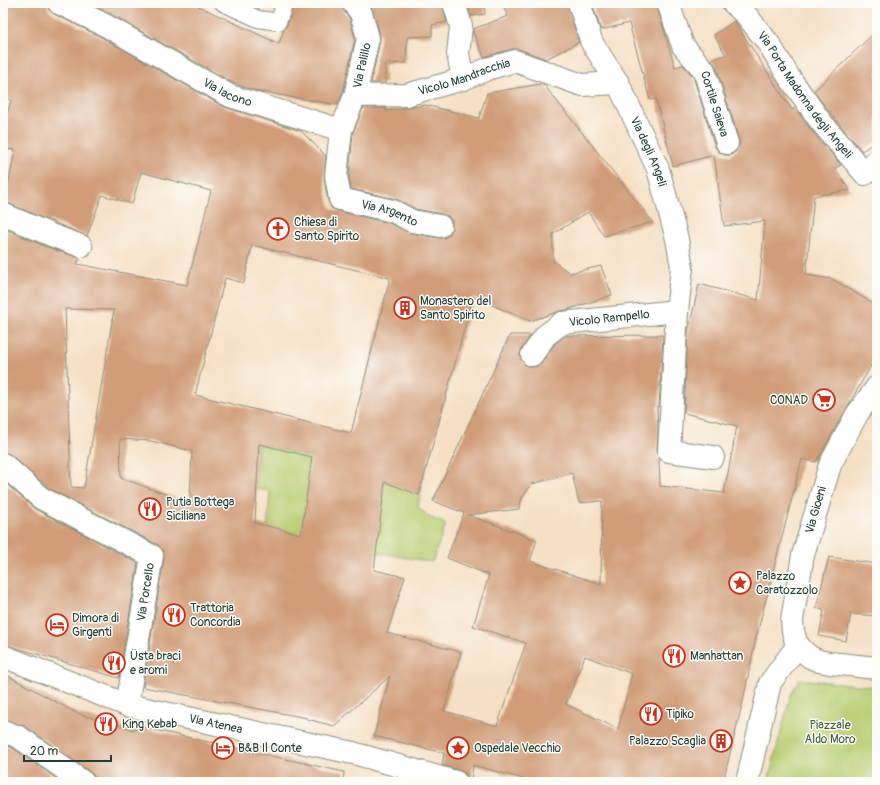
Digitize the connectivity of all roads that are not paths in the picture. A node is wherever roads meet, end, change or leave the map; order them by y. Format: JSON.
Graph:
{"nodes":[{"id":1,"x":59,"y":3,"type":"edge"},
{"id":2,"x":223,"y":3,"type":"edge"},
{"id":3,"x":285,"y":3,"type":"edge"},
{"id":4,"x":353,"y":3,"type":"edge"},
{"id":5,"x":454,"y":3,"type":"edge"},
{"id":6,"x":579,"y":3,"type":"edge"},
{"id":7,"x":668,"y":3,"type":"edge"},
{"id":8,"x":733,"y":3,"type":"edge"},
{"id":9,"x":463,"y":79,"type":"junction"},
{"id":10,"x":618,"y":83,"type":"junction"},
{"id":11,"x":355,"y":96,"type":"junction"},
{"id":12,"x":341,"y":130,"type":"junction"},
{"id":13,"x":727,"y":143,"type":"dead end"},
{"id":14,"x":877,"y":160,"type":"edge"},
{"id":15,"x":3,"y":214,"type":"edge"},
{"id":16,"x":440,"y":226,"type":"dead end"},
{"id":17,"x":81,"y":246,"type":"dead end"},
{"id":18,"x":677,"y":311,"type":"junction"},
{"id":19,"x":532,"y":355,"type":"dead end"},
{"id":20,"x":877,"y":387,"type":"edge"},
{"id":21,"x":713,"y":457,"type":"dead end"},
{"id":22,"x":3,"y":464,"type":"edge"},
{"id":23,"x":798,"y":645,"type":"junction"},
{"id":24,"x":3,"y":656,"type":"edge"},
{"id":25,"x":877,"y":668,"type":"edge"},
{"id":26,"x":127,"y":705,"type":"junction"},
{"id":27,"x":11,"y":734,"type":"edge"},
{"id":28,"x":83,"y":782,"type":"edge"},
{"id":29,"x":456,"y":782,"type":"edge"},
{"id":30,"x":747,"y":782,"type":"edge"}],
"edges":[{"from":1,"to":12,"type":"street","name":"Via Iacono"},
{"from":2,"to":3,"type":"lane"},
{"from":4,"to":11,"type":"street","name":"Via Palillo"},
{"from":5,"to":9,"type":"street"},
{"from":6,"to":10,"type":"street","name":"Via degli Angeli"},
{"from":7,"to":13,"type":"street","name":"Cortile Saieva"},
{"from":8,"to":14,"type":"street","name":"Via Porta Madonna degli Angeli"},
{"from":9,"to":10,"type":"street","name":"Vicolo Mandracchia"},
{"from":9,"to":11,"type":"street","name":"Vicolo Mandracchia"},
{"from":10,"to":18,"type":"street","name":"Via degli Angeli"},
{"from":11,"to":12,"type":"street","name":"Via Palillo"},
{"from":12,"to":16,"type":"street","name":"Via Argento"},
{"from":15,"to":17,"type":"street"},
{"from":18,"to":19,"type":"street","name":"Vicolo Rampello"},
{"from":18,"to":21,"type":"street","name":"Via degli Angeli"},
{"from":20,"to":23,"type":"street","name":"Via Gioeni"},
{"from":22,"to":26,"type":"street","name":"Via Porcello"},
{"from":23,"to":25,"type":"street"},
{"from":23,"to":30,"type":"street"},
{"from":24,"to":26,"type":"street","name":"Via Atenea"},
{"from":26,"to":29,"type":"street","name":"Via Atenea"},
{"from":27,"to":28,"type":"street"}]}
